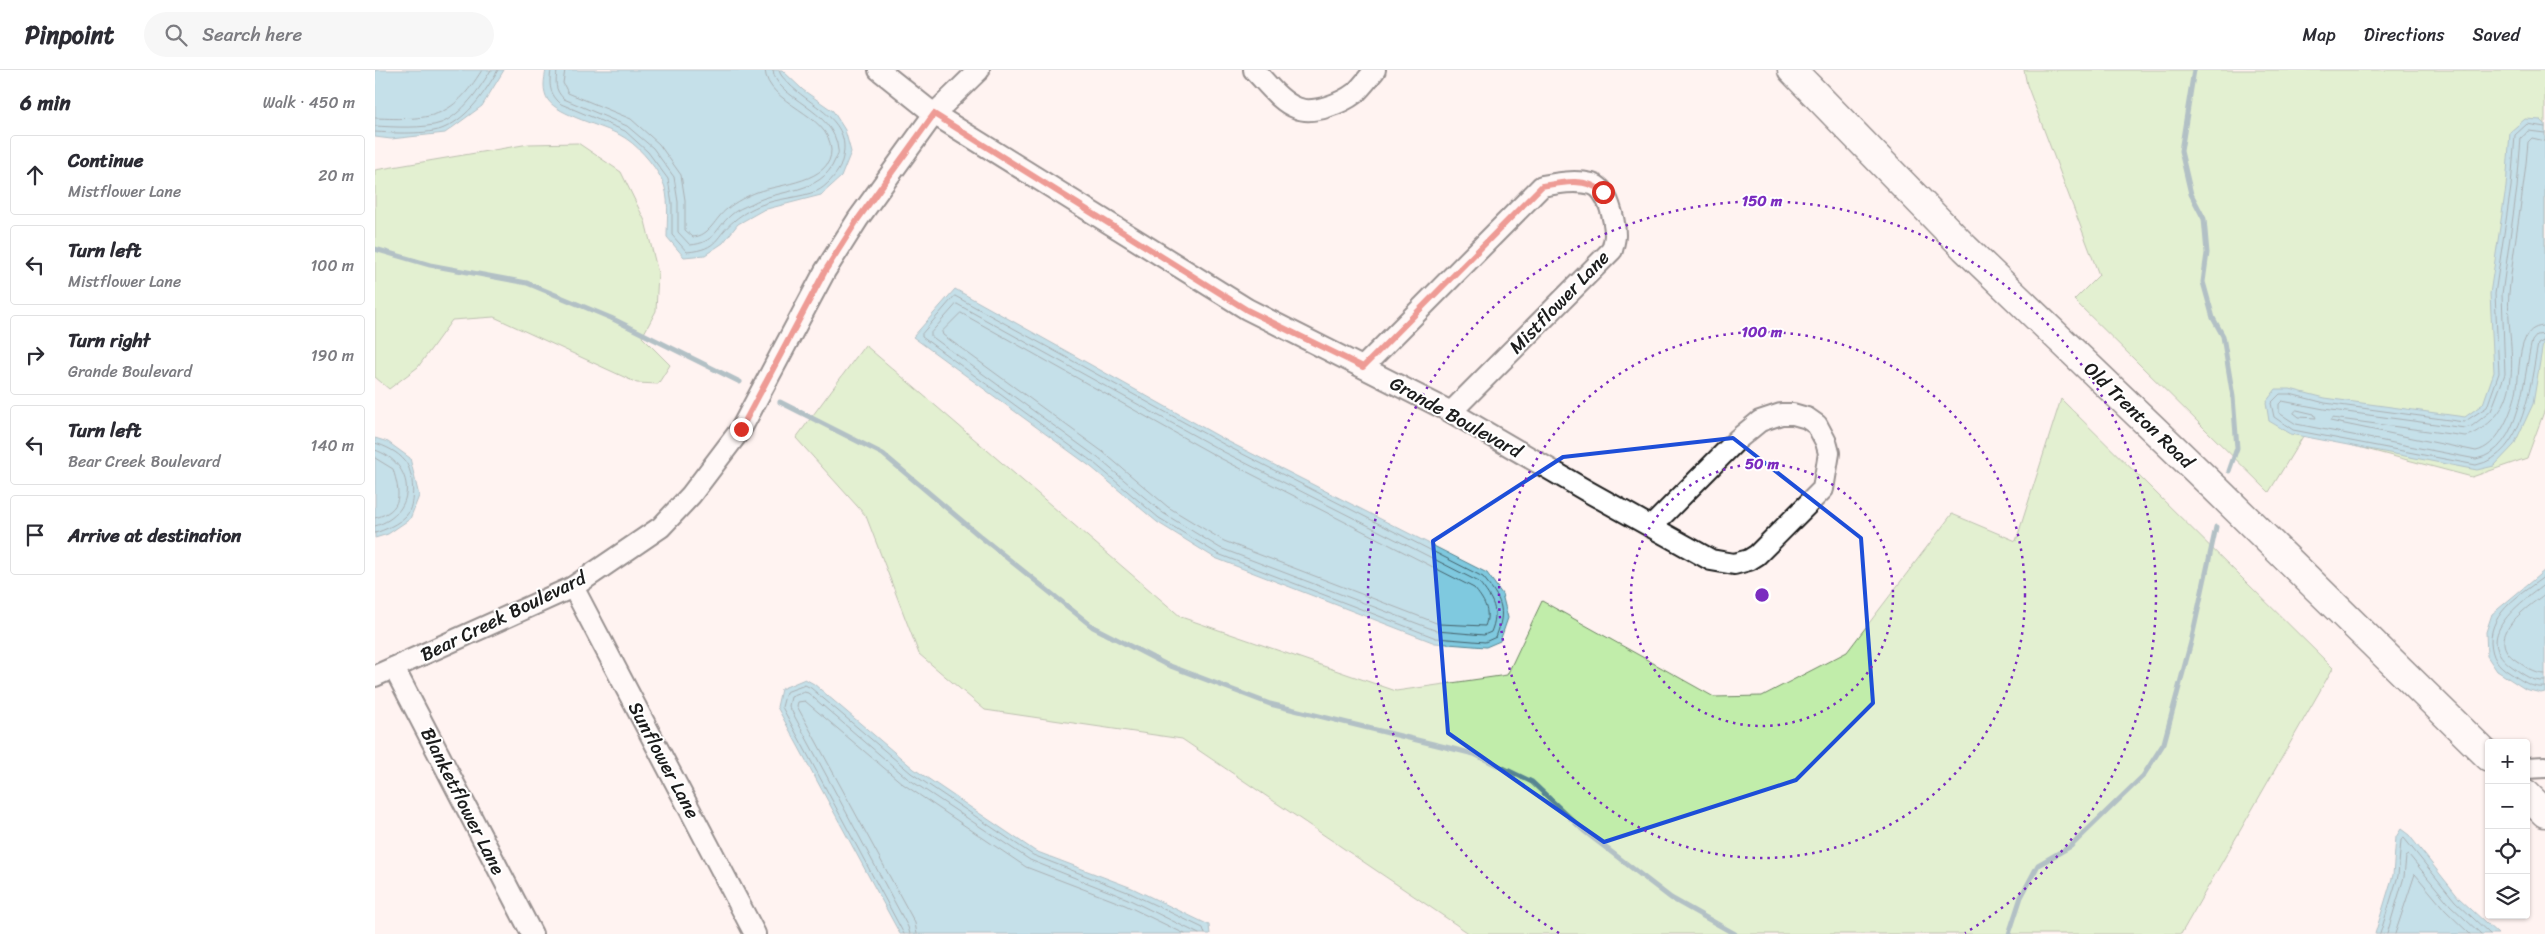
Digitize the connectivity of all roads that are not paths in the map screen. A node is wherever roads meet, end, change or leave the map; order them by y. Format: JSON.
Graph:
{"nodes":[{"id":1,"x":879,"y":70,"type":"edge"},
{"id":2,"x":979,"y":70,"type":"edge"},
{"id":3,"x":1254,"y":70,"type":"edge"},
{"id":4,"x":1375,"y":70,"type":"edge"},
{"id":5,"x":1792,"y":70,"type":"edge"},
{"id":6,"x":934,"y":114,"type":"junction"},
{"id":7,"x":1363,"y":367,"type":"junction"},
{"id":8,"x":1451,"y":412,"type":"junction"},
{"id":9,"x":1651,"y":527,"type":"junction"},
{"id":10,"x":573,"y":586,"type":"junction"},
{"id":11,"x":394,"y":668,"type":"junction"},
{"id":12,"x":375,"y":676,"type":"edge"},
{"id":13,"x":2485,"y":752,"type":"edge"},
{"id":14,"x":2545,"y":767,"type":"edge"},
{"id":15,"x":2530,"y":768,"type":"edge"},
{"id":16,"x":2530,"y":798,"type":"edge"},
{"id":17,"x":2545,"y":813,"type":"edge"},
{"id":18,"x":532,"y":934,"type":"edge"},
{"id":19,"x":755,"y":934,"type":"edge"}],
"edges":[{"from":1,"to":6,"type":"street","name":"Grande Boulevard"},
{"from":2,"to":6,"type":"street","name":"Bear Creek Boulevard"},
{"from":3,"to":4,"type":"street"},
{"from":5,"to":13,"type":"main road","name":"Old Trenton Road"},
{"from":6,"to":7,"type":"street","name":"Grande Boulevard"},
{"from":6,"to":10,"type":"street","name":"Bear Creek Boulevard"},
{"from":7,"to":8,"type":"street","name":"Grande Boulevard"},
{"from":7,"to":8,"type":"street","name":"Mistflower Lane"},
{"from":8,"to":9,"type":"street","name":"Grande Boulevard"},
{"from":9,"to":9,"type":"street","name":"Grande Boulevard"},
{"from":10,"to":11,"type":"street","name":"Bear Creek Boulevard"},
{"from":10,"to":19,"type":"street","name":"Sunflower Lane"},
{"from":11,"to":12,"type":"street","name":"Bear Creek Boulevard"},
{"from":11,"to":18,"type":"street","name":"Blanketflower Lane"},
{"from":14,"to":15,"type":"street"},
{"from":16,"to":17,"type":"main road"}]}
